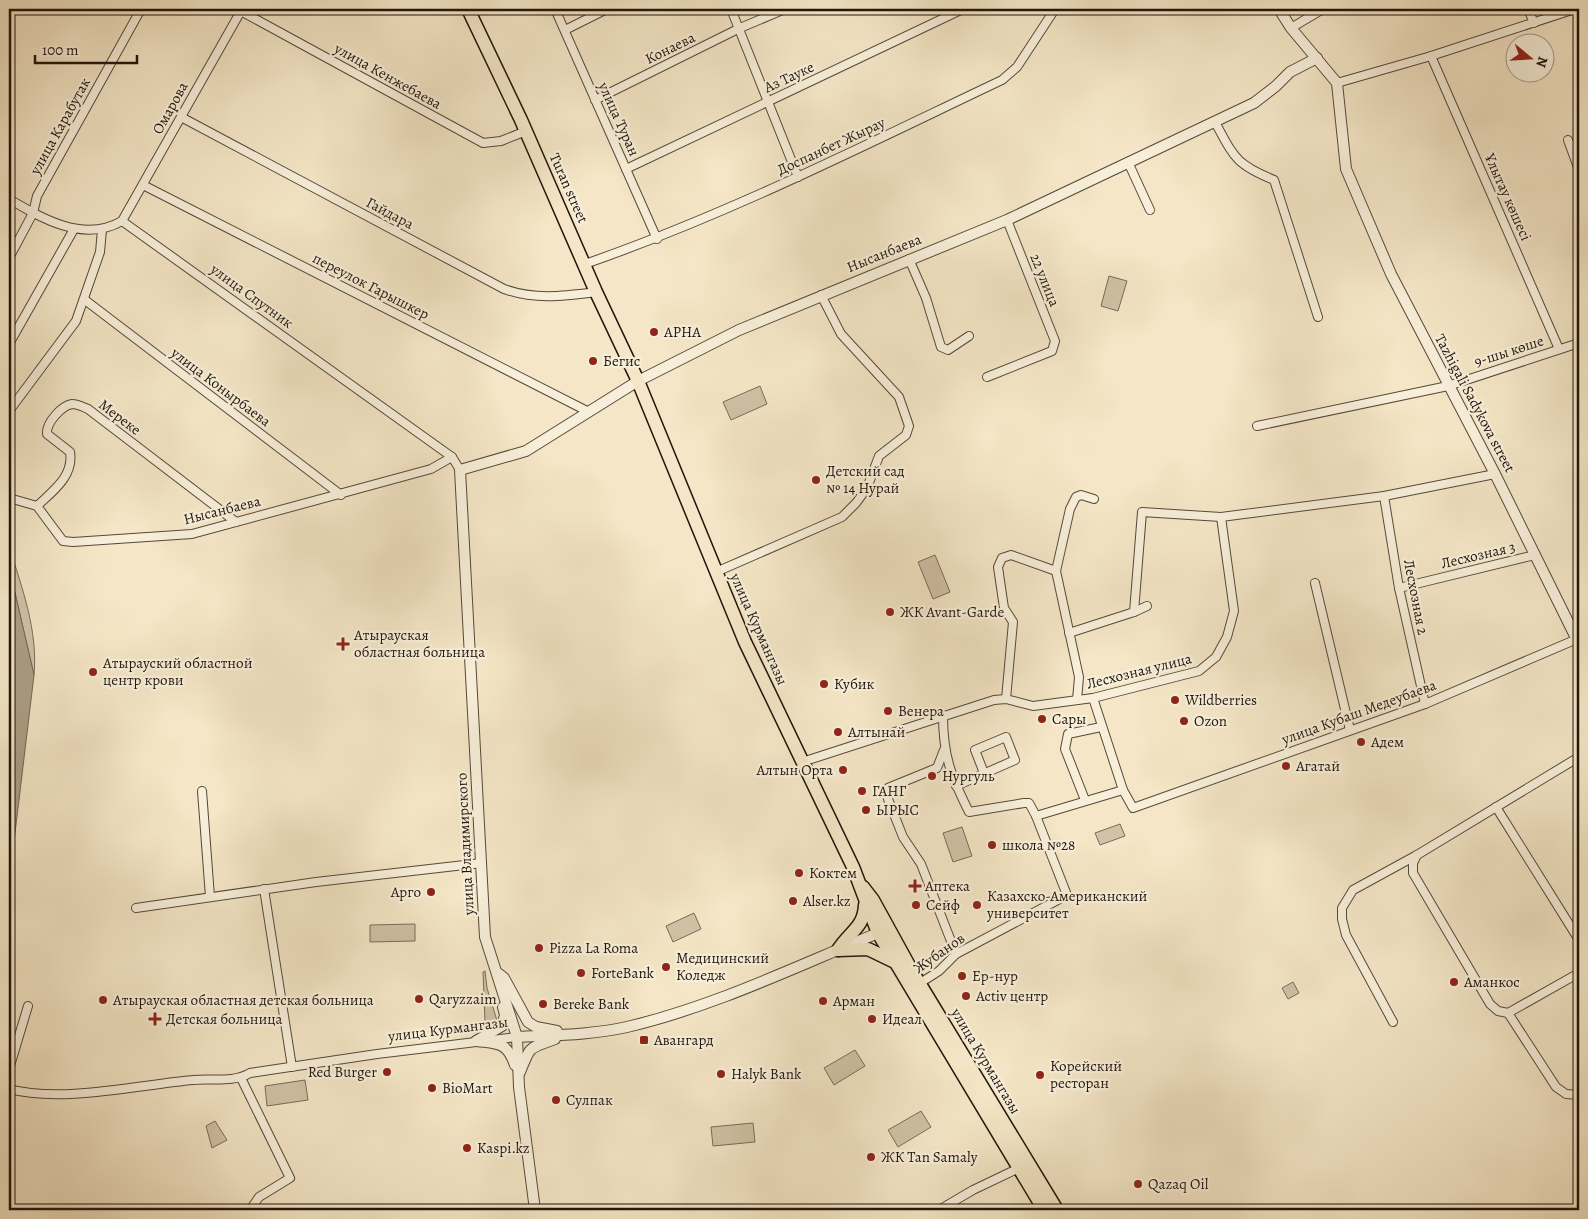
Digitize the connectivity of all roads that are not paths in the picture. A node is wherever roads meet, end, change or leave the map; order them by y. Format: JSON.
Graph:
{"nodes":[{"id":1,"x":141,"y":9,"type":"edge"},
{"id":2,"x":468,"y":9,"type":"edge"},
{"id":3,"x":555,"y":9,"type":"edge"},
{"id":4,"x":607,"y":9,"type":"edge"},
{"id":5,"x":731,"y":9,"type":"edge"},
{"id":6,"x":785,"y":9,"type":"edge"},
{"id":7,"x":963,"y":9,"type":"edge"},
{"id":8,"x":1055,"y":9,"type":"edge"},
{"id":9,"x":1279,"y":9,"type":"edge"},
{"id":10,"x":1323,"y":9,"type":"edge"},
{"id":11,"x":1528,"y":9,"type":"edge"},
{"id":12,"x":1575,"y":9,"type":"edge"},
{"id":13,"x":239,"y":10,"type":"edge"},
{"id":14,"x":1534,"y":23,"type":"junction"},
{"id":15,"x":740,"y":28,"type":"junction"},
{"id":16,"x":1291,"y":28,"type":"junction"},
{"id":17,"x":565,"y":30,"type":"junction"},
{"id":18,"x":1431,"y":56,"type":"junction"},
{"id":19,"x":1317,"y":58,"type":"junction"},
{"id":20,"x":1337,"y":82,"type":"junction"},
{"id":21,"x":596,"y":100,"type":"junction"},
{"id":22,"x":768,"y":102,"type":"junction"},
{"id":23,"x":181,"y":117,"type":"junction"},
{"id":24,"x":1214,"y":122,"type":"junction"},
{"id":25,"x":526,"y":131,"type":"junction"},
{"id":26,"x":1568,"y":140,"type":"dead end"},
{"id":27,"x":1128,"y":162,"type":"junction"},
{"id":28,"x":626,"y":169,"type":"junction"},
{"id":29,"x":1579,"y":170,"type":"edge"},
{"id":30,"x":798,"y":177,"type":"junction"},
{"id":31,"x":143,"y":185,"type":"junction"},
{"id":32,"x":9,"y":199,"type":"edge"},
{"id":33,"x":1150,"y":210,"type":"dead end"},
{"id":34,"x":33,"y":213,"type":"junction"},
{"id":35,"x":1006,"y":220,"type":"junction"},
{"id":36,"x":122,"y":221,"type":"junction"},
{"id":37,"x":74,"y":228,"type":"junction"},
{"id":38,"x":102,"y":230,"type":"junction"},
{"id":39,"x":656,"y":239,"type":"junction"},
{"id":40,"x":9,"y":258,"type":"edge"},
{"id":41,"x":909,"y":259,"type":"junction"},
{"id":42,"x":585,"y":264,"type":"junction"},
{"id":43,"x":596,"y":292,"type":"junction"},
{"id":44,"x":821,"y":295,"type":"junction"},
{"id":45,"x":85,"y":300,"type":"junction"},
{"id":46,"x":1318,"y":317,"type":"dead end"},
{"id":47,"x":969,"y":336,"type":"dead end"},
{"id":48,"x":1579,"y":343,"type":"edge"},
{"id":49,"x":9,"y":344,"type":"edge"},
{"id":50,"x":1559,"y":349,"type":"junction"},
{"id":51,"x":987,"y":377,"type":"dead end"},
{"id":52,"x":638,"y":381,"type":"junction"},
{"id":53,"x":1448,"y":386,"type":"junction"},
{"id":54,"x":587,"y":411,"type":"junction"},
{"id":55,"x":9,"y":412,"type":"edge"},
{"id":56,"x":1257,"y":426,"type":"dead end"},
{"id":57,"x":452,"y":457,"type":"junction"},
{"id":58,"x":460,"y":470,"type":"junction"},
{"id":59,"x":1495,"y":474,"type":"junction"},
{"id":60,"x":340,"y":495,"type":"junction"},
{"id":61,"x":1384,"y":496,"type":"junction"},
{"id":62,"x":9,"y":498,"type":"edge"},
{"id":63,"x":1094,"y":499,"type":"dead end"},
{"id":64,"x":37,"y":506,"type":"junction"},
{"id":65,"x":1221,"y":516,"type":"junction"},
{"id":66,"x":236,"y":522,"type":"junction"},
{"id":67,"x":1535,"y":555,"type":"junction"},
{"id":68,"x":1056,"y":571,"type":"junction"},
{"id":69,"x":716,"y":572,"type":"junction"},
{"id":70,"x":1315,"y":584,"type":"dead end"},
{"id":71,"x":1399,"y":588,"type":"junction"},
{"id":72,"x":1147,"y":606,"type":"dead end"},
{"id":73,"x":1134,"y":612,"type":"junction"},
{"id":74,"x":1069,"y":633,"type":"junction"},
{"id":75,"x":1578,"y":641,"type":"edge"},
{"id":76,"x":1093,"y":698,"type":"junction"},
{"id":77,"x":1006,"y":699,"type":"junction"},
{"id":78,"x":1078,"y":700,"type":"junction"},
{"id":79,"x":1425,"y":704,"type":"junction"},
{"id":80,"x":943,"y":715,"type":"junction"},
{"id":81,"x":1101,"y":727,"type":"junction"},
{"id":82,"x":1350,"y":730,"type":"junction"},
{"id":83,"x":944,"y":750,"type":"junction"},
{"id":84,"x":1579,"y":757,"type":"edge"},
{"id":85,"x":802,"y":762,"type":"junction"},
{"id":86,"x":984,"y":773,"type":"junction"},
{"id":87,"x":956,"y":786,"type":"junction"},
{"id":88,"x":1123,"y":790,"type":"junction"},
{"id":89,"x":202,"y":792,"type":"dead end"},
{"id":90,"x":1085,"y":800,"type":"junction"},
{"id":91,"x":1496,"y":807,"type":"junction"},
{"id":92,"x":1036,"y":816,"type":"junction"},
{"id":93,"x":1417,"y":855,"type":"junction"},
{"id":94,"x":482,"y":863,"type":"junction"},
{"id":95,"x":861,"y":886,"type":"junction"},
{"id":96,"x":264,"y":889,"type":"junction"},
{"id":97,"x":210,"y":897,"type":"junction"},
{"id":98,"x":865,"y":903,"type":"junction"},
{"id":99,"x":136,"y":908,"type":"dead end"},
{"id":100,"x":883,"y":930,"type":"junction"},
{"id":101,"x":1579,"y":940,"type":"edge"},
{"id":102,"x":838,"y":950,"type":"junction"},
{"id":103,"x":956,"y":954,"type":"junction"},
{"id":104,"x":896,"y":962,"type":"junction"},
{"id":105,"x":495,"y":970,"type":"junction"},
{"id":106,"x":1579,"y":973,"type":"edge"},
{"id":107,"x":916,"y":987,"type":"junction"},
{"id":108,"x":28,"y":1006,"type":"dead end"},
{"id":109,"x":1508,"y":1013,"type":"junction"},
{"id":110,"x":1393,"y":1022,"type":"dead end"},
{"id":111,"x":566,"y":1035,"type":"junction"},
{"id":112,"x":517,"y":1037,"type":"junction"},
{"id":113,"x":476,"y":1041,"type":"junction"},
{"id":114,"x":292,"y":1067,"type":"junction"},
{"id":115,"x":9,"y":1068,"type":"edge"},
{"id":116,"x":519,"y":1076,"type":"junction"},
{"id":117,"x":241,"y":1078,"type":"junction"},
{"id":118,"x":9,"y":1088,"type":"edge"},
{"id":119,"x":1579,"y":1095,"type":"edge"},
{"id":120,"x":1018,"y":1168,"type":"junction"},
{"id":121,"x":250,"y":1210,"type":"edge"},
{"id":122,"x":535,"y":1210,"type":"edge"},
{"id":123,"x":938,"y":1210,"type":"edge"},
{"id":124,"x":1044,"y":1210,"type":"edge"},
{"id":125,"x":1057,"y":1210,"type":"edge"}],
"edges":[{"from":1,"to":34,"type":"street","name":"улица Карабутак"},
{"from":2,"to":25,"type":"main road","name":"Turan street"},
{"from":3,"to":17,"type":"street","name":"улица Туран"},
{"from":4,"to":17,"type":"street"},
{"from":5,"to":15,"type":"street"},
{"from":6,"to":15,"type":"street","name":"Конаева"},
{"from":7,"to":22,"type":"street","name":"Аз Тауке"},
{"from":8,"to":30,"type":"street","name":"Доспанбет Жырау"},
{"from":9,"to":16,"type":"street"},
{"from":10,"to":16,"type":"street"},
{"from":11,"to":14,"type":"street"},
{"from":12,"to":14,"type":"street"},
{"from":13,"to":23,"type":"street","name":"Омарова"},
{"from":13,"to":25,"type":"street","name":"улица Кенжебаева"},
{"from":14,"to":18,"type":"street"},
{"from":15,"to":21,"type":"street","name":"Конаева"},
{"from":15,"to":22,"type":"street"},
{"from":16,"to":19,"type":"street"},
{"from":17,"to":21,"type":"street","name":"улица Туран"},
{"from":18,"to":20,"type":"street"},
{"from":18,"to":50,"type":"street","name":"Ұлытау көшесi"},
{"from":19,"to":20,"type":"street"},
{"from":19,"to":24,"type":"street","name":"Нысанбаева"},
{"from":20,"to":53,"type":"street","name":"Tazhigali Sadykova street"},
{"from":21,"to":28,"type":"street","name":"улица Туран"},
{"from":22,"to":28,"type":"street","name":"Аз Тауке"},
{"from":22,"to":30,"type":"street"},
{"from":23,"to":31,"type":"street","name":"Омарова"},
{"from":23,"to":43,"type":"street","name":"Гайдара"},
{"from":24,"to":27,"type":"street","name":"Нысанбаева"},
{"from":24,"to":46,"type":"street"},
{"from":25,"to":42,"type":"main road","name":"Turan street"},
{"from":26,"to":29,"type":"street"},
{"from":27,"to":33,"type":"street"},
{"from":27,"to":35,"type":"street","name":"Нысанбаева"},
{"from":28,"to":39,"type":"street","name":"улица Туран"},
{"from":30,"to":39,"type":"street","name":"Доспанбет Жырау"},
{"from":31,"to":36,"type":"street","name":"Омарова"},
{"from":31,"to":54,"type":"street","name":"переулок Гарышкер"},
{"from":32,"to":34,"type":"street"},
{"from":34,"to":37,"type":"street"},
{"from":34,"to":40,"type":"street","name":"улица Карабутак"},
{"from":35,"to":41,"type":"street","name":"Нысанбаева"},
{"from":35,"to":51,"type":"street","name":"22 улица"},
{"from":36,"to":38,"type":"street"},
{"from":36,"to":57,"type":"street","name":"улица Спутник"},
{"from":37,"to":38,"type":"street"},
{"from":37,"to":49,"type":"street"},
{"from":38,"to":45,"type":"street"},
{"from":39,"to":42,"type":"street","name":"Доспанбет Жырау"},
{"from":41,"to":44,"type":"street","name":"Нысанбаева"},
{"from":41,"to":47,"type":"street"},
{"from":42,"to":43,"type":"main road","name":"Turan street"},
{"from":43,"to":52,"type":"main road","name":"Turan street"},
{"from":44,"to":52,"type":"street","name":"Нысанбаева"},
{"from":44,"to":69,"type":"street"},
{"from":45,"to":55,"type":"street"},
{"from":45,"to":60,"type":"street","name":"улица Конырбаева"},
{"from":48,"to":50,"type":"street","name":"9-шы көше"},
{"from":50,"to":53,"type":"street","name":"9-шы көше"},
{"from":52,"to":54,"type":"street","name":"Нысанбаева"},
{"from":52,"to":69,"type":"main road","name":"улица Курмангазы"},
{"from":53,"to":56,"type":"street","name":"9-шы көше"},
{"from":53,"to":59,"type":"street","name":"Tazhigali Sadykova street"},
{"from":54,"to":58,"type":"street","name":"Нысанбаева"},
{"from":57,"to":58,"type":"street","name":"улица Спутник"},
{"from":57,"to":60,"type":"street","name":"Нысанбаева"},
{"from":58,"to":94,"type":"street","name":"улица Владимирского"},
{"from":59,"to":61,"type":"street"},
{"from":59,"to":67,"type":"street","name":"Tazhigali Sadykova street"},
{"from":60,"to":66,"type":"street","name":"Нысанбаева"},
{"from":61,"to":65,"type":"street"},
{"from":61,"to":71,"type":"street","name":"Лесхозная 2"},
{"from":62,"to":64,"type":"street"},
{"from":63,"to":68,"type":"street"},
{"from":64,"to":66,"type":"street","name":"Нысанбаева"},
{"from":64,"to":66,"type":"street","name":"Мереке"},
{"from":65,"to":73,"type":"street"},
{"from":65,"to":76,"type":"street","name":"Лесхозная улица"},
{"from":67,"to":71,"type":"street","name":"Лесхозная 3"},
{"from":67,"to":75,"type":"street","name":"Tazhigali Sadykova street"},
{"from":68,"to":74,"type":"street"},
{"from":68,"to":77,"type":"street"},
{"from":69,"to":85,"type":"main road","name":"улица Курмангазы"},
{"from":70,"to":82,"type":"street"},
{"from":71,"to":79,"type":"street","name":"Лесхозная 2"},
{"from":72,"to":73,"type":"street"},
{"from":73,"to":74,"type":"street"},
{"from":74,"to":78,"type":"street"},
{"from":75,"to":79,"type":"street","name":"улица Кубаш Медеубаева"},
{"from":76,"to":78,"type":"street","name":"Лесхозная улица"},
{"from":76,"to":81,"type":"street"},
{"from":77,"to":78,"type":"street","name":"Лесхозная улица"},
{"from":77,"to":80,"type":"street","name":"Лесхозная улица"},
{"from":79,"to":82,"type":"street","name":"улица Кубаш Медеубаева"},
{"from":80,"to":83,"type":"street"},
{"from":80,"to":85,"type":"street","name":"Лесхозная улица"},
{"from":81,"to":88,"type":"street"},
{"from":81,"to":90,"type":"street"},
{"from":82,"to":88,"type":"street","name":"улица Кубаш Медеубаева"},
{"from":83,"to":87,"type":"street"},
{"from":83,"to":103,"type":"street"},
{"from":84,"to":91,"type":"street"},
{"from":85,"to":95,"type":"main road","name":"улица Курмангазы"},
{"from":86,"to":86,"type":"street"},
{"from":86,"to":87,"type":"street"},
{"from":87,"to":92,"type":"street"},
{"from":88,"to":90,"type":"street"},
{"from":89,"to":97,"type":"street"},
{"from":90,"to":92,"type":"street"},
{"from":91,"to":93,"type":"street"},
{"from":91,"to":101,"type":"street"},
{"from":92,"to":103,"type":"street","name":"Жубанов"},
{"from":93,"to":109,"type":"street"},
{"from":93,"to":110,"type":"street"},
{"from":94,"to":96,"type":"street"},
{"from":94,"to":105,"type":"street","name":"улица Владимирского"},
{"from":95,"to":98,"type":"main road","name":"улица Курмангазы"},
{"from":95,"to":100,"type":"main road","name":"улица Курмангазы"},
{"from":96,"to":97,"type":"street"},
{"from":96,"to":114,"type":"street"},
{"from":97,"to":99,"type":"street"},
{"from":98,"to":100,"type":"main road","name":"улица Курмангазы"},
{"from":98,"to":102,"type":"main road"},
{"from":100,"to":102,"type":"street","name":"улица Курмангазы"},
{"from":100,"to":104,"type":"main road","name":"улица Курмангазы"},
{"from":100,"to":107,"type":"main road","name":"улица Курмангазы"},
{"from":102,"to":104,"type":"main road"},
{"from":102,"to":111,"type":"street","name":"улица Курмангазы"},
{"from":103,"to":107,"type":"street","name":"Жубанов"},
{"from":104,"to":107,"type":"main road","name":"улица Курмангазы"},
{"from":105,"to":111,"type":"street"},
{"from":105,"to":112,"type":"street","name":"улица Владимирского"},
{"from":105,"to":113,"type":"street"},
{"from":106,"to":109,"type":"street"},
{"from":107,"to":120,"type":"main road","name":"улица Курмангазы"},
{"from":107,"to":125,"type":"main road","name":"улица Курмангазы"},
{"from":108,"to":115,"type":"street"},
{"from":109,"to":119,"type":"street"},
{"from":111,"to":112,"type":"street","name":"улица Курмангазы"},
{"from":111,"to":116,"type":"street"},
{"from":112,"to":113,"type":"street","name":"улица Курмангазы"},
{"from":112,"to":116,"type":"street","name":"улица Владимирского"},
{"from":113,"to":114,"type":"street","name":"улица Курмангазы"},
{"from":113,"to":116,"type":"street"},
{"from":114,"to":117,"type":"street","name":"улица Курмангазы"},
{"from":116,"to":122,"type":"street","name":"улица Владимирского"},
{"from":117,"to":118,"type":"street","name":"улица Курмангазы"},
{"from":117,"to":121,"type":"street"},
{"from":120,"to":123,"type":"street"},
{"from":120,"to":124,"type":"main road","name":"улица Курмангазы"}]}
